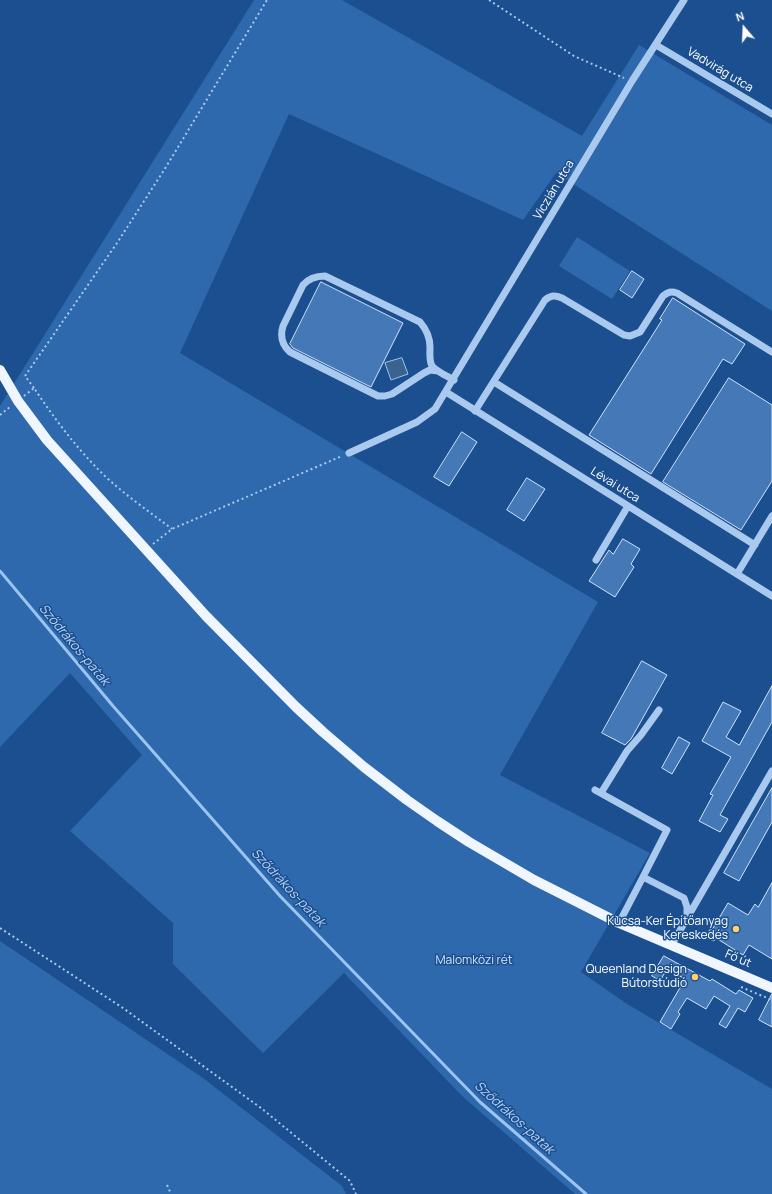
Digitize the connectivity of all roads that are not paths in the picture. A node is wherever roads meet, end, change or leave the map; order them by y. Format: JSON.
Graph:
{"nodes":[{"id":1,"x":684,"y":0,"type":"edge"},
{"id":2,"x":656,"y":45,"type":"junction"},
{"id":3,"x":772,"y":114,"type":"edge"},
{"id":4,"x":772,"y":352,"type":"edge"},
{"id":5,"x":0,"y":370,"type":"edge"},
{"id":6,"x":438,"y":371,"type":"junction"},
{"id":7,"x":454,"y":380,"type":"junction"},
{"id":8,"x":494,"y":382,"type":"junction"},
{"id":9,"x":446,"y":392,"type":"junction"},
{"id":10,"x":475,"y":411,"type":"junction"},
{"id":11,"x":349,"y":453,"type":"road end"},
{"id":12,"x":628,"y":506,"type":"junction"},
{"id":13,"x":772,"y":516,"type":"edge"},
{"id":14,"x":755,"y":545,"type":"junction"},
{"id":15,"x":596,"y":560,"type":"dead end"},
{"id":16,"x":737,"y":574,"type":"junction"},
{"id":17,"x":772,"y":596,"type":"edge"},
{"id":18,"x":659,"y":710,"type":"dead end"},
{"id":19,"x":772,"y":771,"type":"edge"},
{"id":20,"x":643,"y":876,"type":"junction"},
{"id":21,"x":687,"y":919,"type":"junction"},
{"id":22,"x":619,"y":922,"type":"junction"},
{"id":23,"x":671,"y":946,"type":"junction"},
{"id":24,"x":772,"y":988,"type":"edge"}],
"edges":[{"from":1,"to":2,"type":"street","name":"Viczián utca"},
{"from":2,"to":3,"type":"street","name":"Vadvirág utca"},
{"from":2,"to":7,"type":"street","name":"Viczián utca"},
{"from":4,"to":8,"type":"street"},
{"from":5,"to":22,"type":"main road","name":"Fő út"},
{"from":6,"to":6,"type":"street"},
{"from":6,"to":7,"type":"street"},
{"from":7,"to":9,"type":"street","name":"Viczián utca"},
{"from":8,"to":10,"type":"street"},
{"from":8,"to":14,"type":"street"},
{"from":9,"to":10,"type":"street","name":"Lévai utca"},
{"from":9,"to":11,"type":"street","name":"Viczián utca"},
{"from":10,"to":12,"type":"street","name":"Lévai utca"},
{"from":12,"to":15,"type":"street"},
{"from":12,"to":16,"type":"street","name":"Lévai utca"},
{"from":13,"to":14,"type":"street"},
{"from":14,"to":16,"type":"street"},
{"from":16,"to":17,"type":"street","name":"Lévai utca"},
{"from":18,"to":20,"type":"street"},
{"from":19,"to":21,"type":"street"},
{"from":20,"to":21,"type":"street"},
{"from":20,"to":22,"type":"street"},
{"from":21,"to":23,"type":"street"},
{"from":22,"to":23,"type":"main road","name":"Fő út"},
{"from":23,"to":24,"type":"main road","name":"Fő út"}]}
